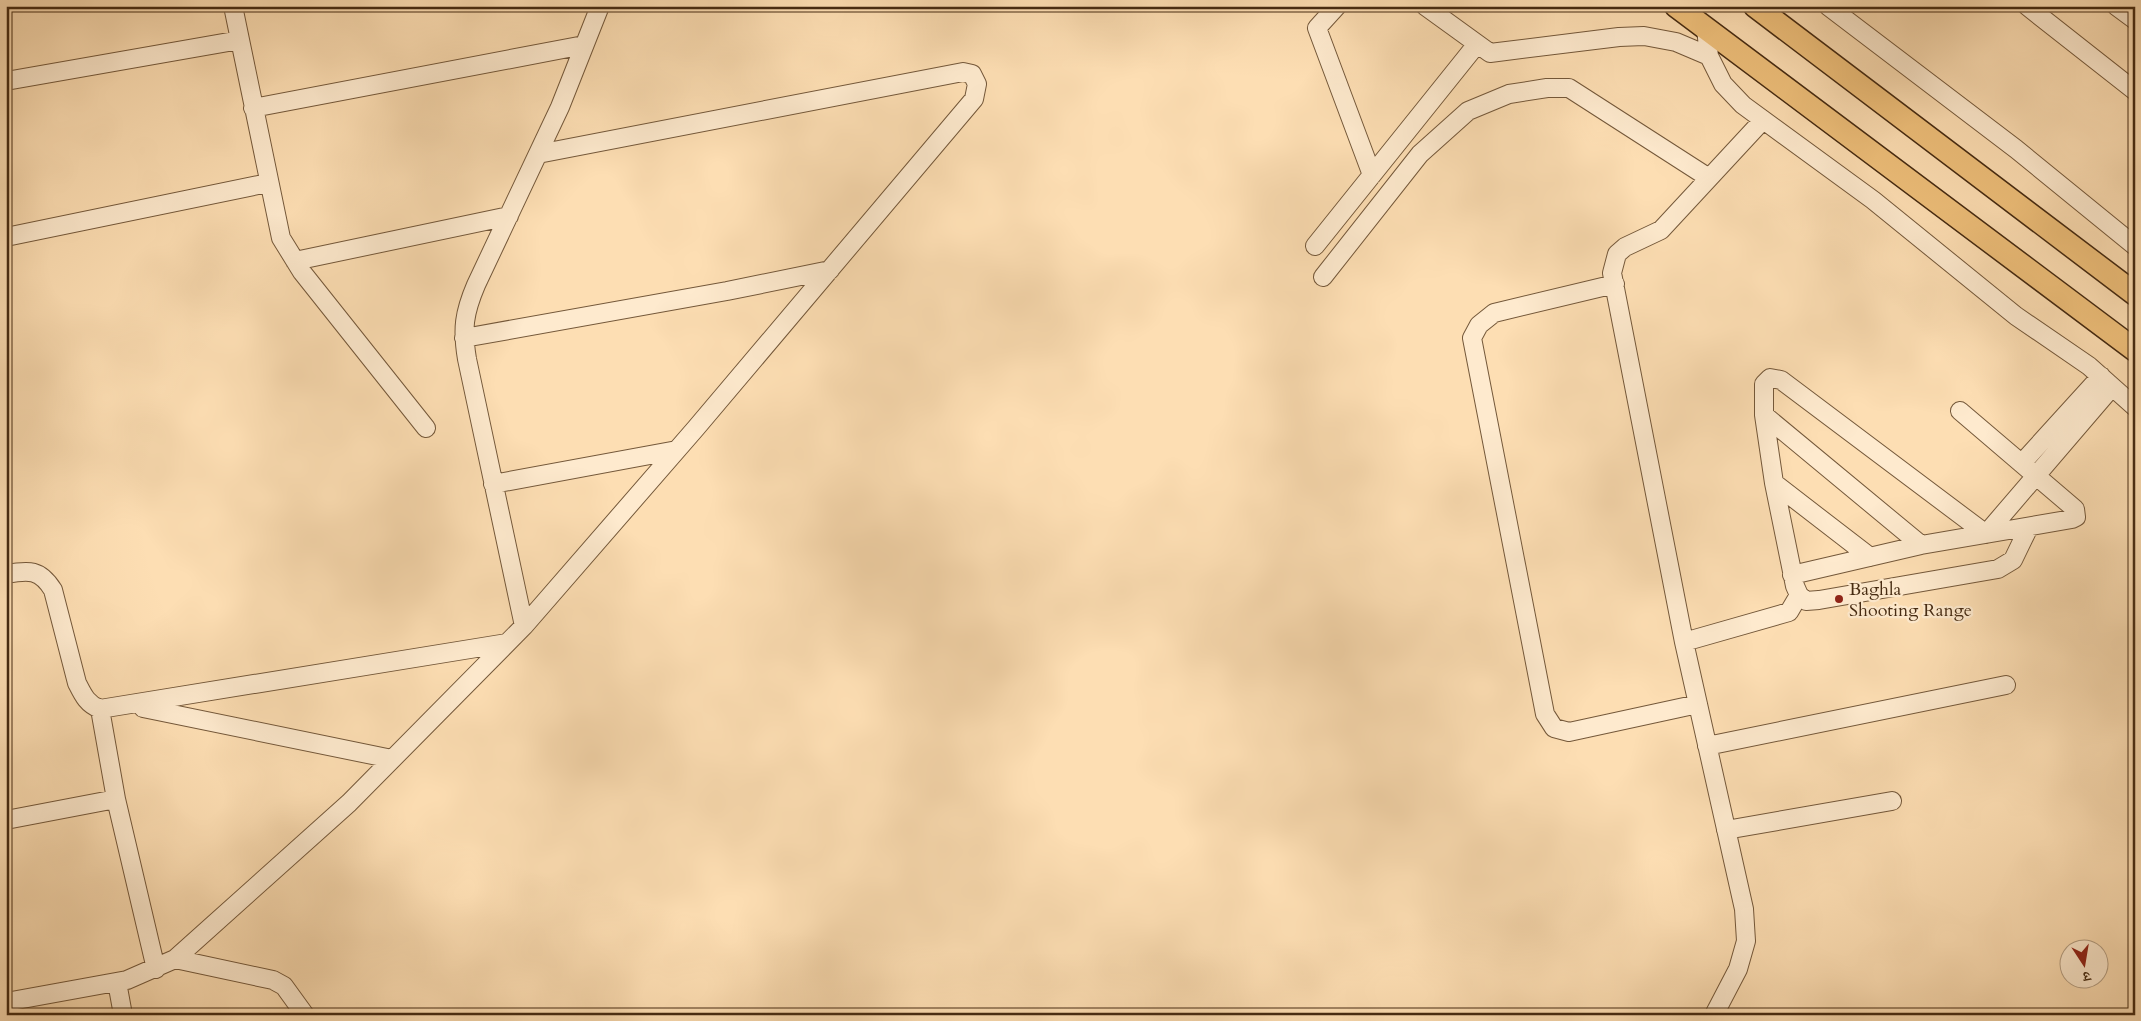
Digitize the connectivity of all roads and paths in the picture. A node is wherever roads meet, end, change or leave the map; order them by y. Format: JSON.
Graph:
{"nodes":[{"id":1,"x":233,"y":6,"type":"edge"},
{"id":2,"x":600,"y":6,"type":"edge"},
{"id":3,"x":1337,"y":6,"type":"edge"},
{"id":4,"x":1425,"y":6,"type":"edge"},
{"id":5,"x":1676,"y":6,"type":"edge"},
{"id":6,"x":1755,"y":6,"type":"edge"},
{"id":7,"x":1828,"y":6,"type":"edge"},
{"id":8,"x":2027,"y":6,"type":"edge"},
{"id":9,"x":2116,"y":6,"type":"edge"},
{"id":10,"x":2133,"y":6,"type":"edge"},
{"id":11,"x":1848,"y":12,"type":"edge"},
{"id":12,"x":2135,"y":14,"type":"edge"},
{"id":13,"x":2135,"y":20,"type":"edge"},
{"id":14,"x":1706,"y":29,"type":"junction"},
{"id":15,"x":240,"y":40,"type":"junction"},
{"id":16,"x":1477,"y":44,"type":"junction"},
{"id":17,"x":584,"y":45,"type":"junction"},
{"id":18,"x":1709,"y":56,"type":"junction"},
{"id":19,"x":6,"y":81,"type":"edge"},
{"id":20,"x":2132,"y":83,"type":"edge"},
{"id":21,"x":253,"y":108,"type":"junction"},
{"id":22,"x":1763,"y":120,"type":"junction"},
{"id":23,"x":538,"y":154,"type":"junction"},
{"id":24,"x":1372,"y":175,"type":"junction"},
{"id":25,"x":1708,"y":178,"type":"junction"},
{"id":26,"x":268,"y":183,"type":"junction"},
{"id":27,"x":509,"y":216,"type":"junction"},
{"id":28,"x":6,"y":237,"type":"edge"},
{"id":29,"x":1315,"y":246,"type":"dead end"},
{"id":30,"x":2135,"y":246,"type":"edge"},
{"id":31,"x":295,"y":261,"type":"junction"},
{"id":32,"x":830,"y":270,"type":"junction"},
{"id":33,"x":1323,"y":277,"type":"dead end"},
{"id":34,"x":1615,"y":284,"type":"junction"},
{"id":35,"x":2135,"y":294,"type":"edge"},
{"id":36,"x":464,"y":338,"type":"junction"},
{"id":37,"x":2135,"y":350,"type":"edge"},
{"id":38,"x":2106,"y":382,"type":"junction"},
{"id":39,"x":2135,"y":407,"type":"edge"},
{"id":40,"x":1960,"y":411,"type":"dead end"},
{"id":41,"x":1764,"y":415,"type":"junction"},
{"id":42,"x":426,"y":428,"type":"dead end"},
{"id":43,"x":677,"y":450,"type":"junction"},
{"id":44,"x":2028,"y":469,"type":"junction"},
{"id":45,"x":1774,"y":483,"type":"junction"},
{"id":46,"x":493,"y":484,"type":"junction"},
{"id":47,"x":2029,"y":527,"type":"junction"},
{"id":48,"x":1986,"y":534,"type":"junction"},
{"id":49,"x":1921,"y":545,"type":"junction"},
{"id":50,"x":1870,"y":557,"type":"junction"},
{"id":51,"x":6,"y":574,"type":"edge"},
{"id":52,"x":1792,"y":574,"type":"junction"},
{"id":53,"x":1798,"y":594,"type":"junction"},
{"id":54,"x":524,"y":626,"type":"junction"},
{"id":55,"x":507,"y":642,"type":"junction"},
{"id":56,"x":1684,"y":642,"type":"junction"},
{"id":57,"x":2006,"y":685,"type":"dead end"},
{"id":58,"x":1698,"y":704,"type":"junction"},
{"id":59,"x":132,"y":706,"type":"junction"},
{"id":60,"x":100,"y":709,"type":"junction"},
{"id":61,"x":1707,"y":746,"type":"junction"},
{"id":62,"x":392,"y":759,"type":"junction"},
{"id":63,"x":116,"y":799,"type":"junction"},
{"id":64,"x":1892,"y":801,"type":"dead end"},
{"id":65,"x":6,"y":820,"type":"edge"},
{"id":66,"x":1726,"y":830,"type":"junction"},
{"id":67,"x":174,"y":959,"type":"junction"},
{"id":68,"x":156,"y":969,"type":"junction"},
{"id":69,"x":117,"y":982,"type":"junction"},
{"id":70,"x":6,"y":1002,"type":"edge"},
{"id":71,"x":123,"y":1015,"type":"edge"},
{"id":72,"x":304,"y":1015,"type":"edge"},
{"id":73,"x":1714,"y":1015,"type":"edge"}],
"edges":[{"from":1,"to":15,"type":"street"},
{"from":2,"to":17,"type":"street"},
{"from":3,"to":24,"type":"street"},
{"from":4,"to":16,"type":"street"},
{"from":5,"to":14,"type":"main road"},
{"from":6,"to":35,"type":"main road"},
{"from":7,"to":11,"type":"street"},
{"from":8,"to":20,"type":"street"},
{"from":9,"to":13,"type":"street"},
{"from":10,"to":12,"type":"street"},
{"from":11,"to":30,"type":"street"},
{"from":14,"to":18,"type":"street"},
{"from":14,"to":37,"type":"main road"},
{"from":15,"to":19,"type":"street"},
{"from":15,"to":21,"type":"street"},
{"from":16,"to":18,"type":"street"},
{"from":16,"to":24,"type":"street"},
{"from":17,"to":21,"type":"street"},
{"from":17,"to":23,"type":"street"},
{"from":18,"to":22,"type":"street"},
{"from":21,"to":26,"type":"street"},
{"from":22,"to":25,"type":"street"},
{"from":22,"to":38,"type":"street"},
{"from":23,"to":27,"type":"street"},
{"from":23,"to":32,"type":"street"},
{"from":24,"to":29,"type":"street"},
{"from":25,"to":33,"type":"street"},
{"from":25,"to":34,"type":"street"},
{"from":26,"to":28,"type":"street"},
{"from":26,"to":31,"type":"street"},
{"from":27,"to":31,"type":"street"},
{"from":27,"to":36,"type":"street"},
{"from":31,"to":42,"type":"street"},
{"from":32,"to":36,"type":"street"},
{"from":32,"to":43,"type":"street"},
{"from":34,"to":56,"type":"street"},
{"from":34,"to":58,"type":"street"},
{"from":36,"to":46,"type":"street"},
{"from":38,"to":39,"type":"street"},
{"from":38,"to":44,"type":"street"},
{"from":40,"to":44,"type":"street"},
{"from":41,"to":45,"type":"street"},
{"from":41,"to":48,"type":"street"},
{"from":41,"to":49,"type":"street"},
{"from":43,"to":46,"type":"street"},
{"from":43,"to":54,"type":"street"},
{"from":44,"to":47,"type":"street"},
{"from":44,"to":48,"type":"street"},
{"from":45,"to":50,"type":"street"},
{"from":45,"to":52,"type":"street"},
{"from":46,"to":54,"type":"street"},
{"from":47,"to":48,"type":"street"},
{"from":47,"to":53,"type":"street"},
{"from":48,"to":49,"type":"street"},
{"from":49,"to":50,"type":"street"},
{"from":50,"to":52,"type":"street"},
{"from":51,"to":60,"type":"street"},
{"from":52,"to":53,"type":"street"},
{"from":53,"to":56,"type":"street"},
{"from":54,"to":55,"type":"street"},
{"from":55,"to":59,"type":"street"},
{"from":55,"to":62,"type":"street"},
{"from":56,"to":58,"type":"street"},
{"from":57,"to":61,"type":"street"},
{"from":58,"to":61,"type":"street"},
{"from":59,"to":60,"type":"street"},
{"from":59,"to":62,"type":"street"},
{"from":60,"to":63,"type":"street"},
{"from":61,"to":66,"type":"street"},
{"from":62,"to":67,"type":"street"},
{"from":63,"to":65,"type":"street"},
{"from":63,"to":68,"type":"street"},
{"from":64,"to":66,"type":"street"},
{"from":66,"to":73,"type":"street"},
{"from":67,"to":68,"type":"street"},
{"from":67,"to":72,"type":"street"},
{"from":68,"to":69,"type":"street"},
{"from":69,"to":70,"type":"street"},
{"from":69,"to":71,"type":"street"}]}
